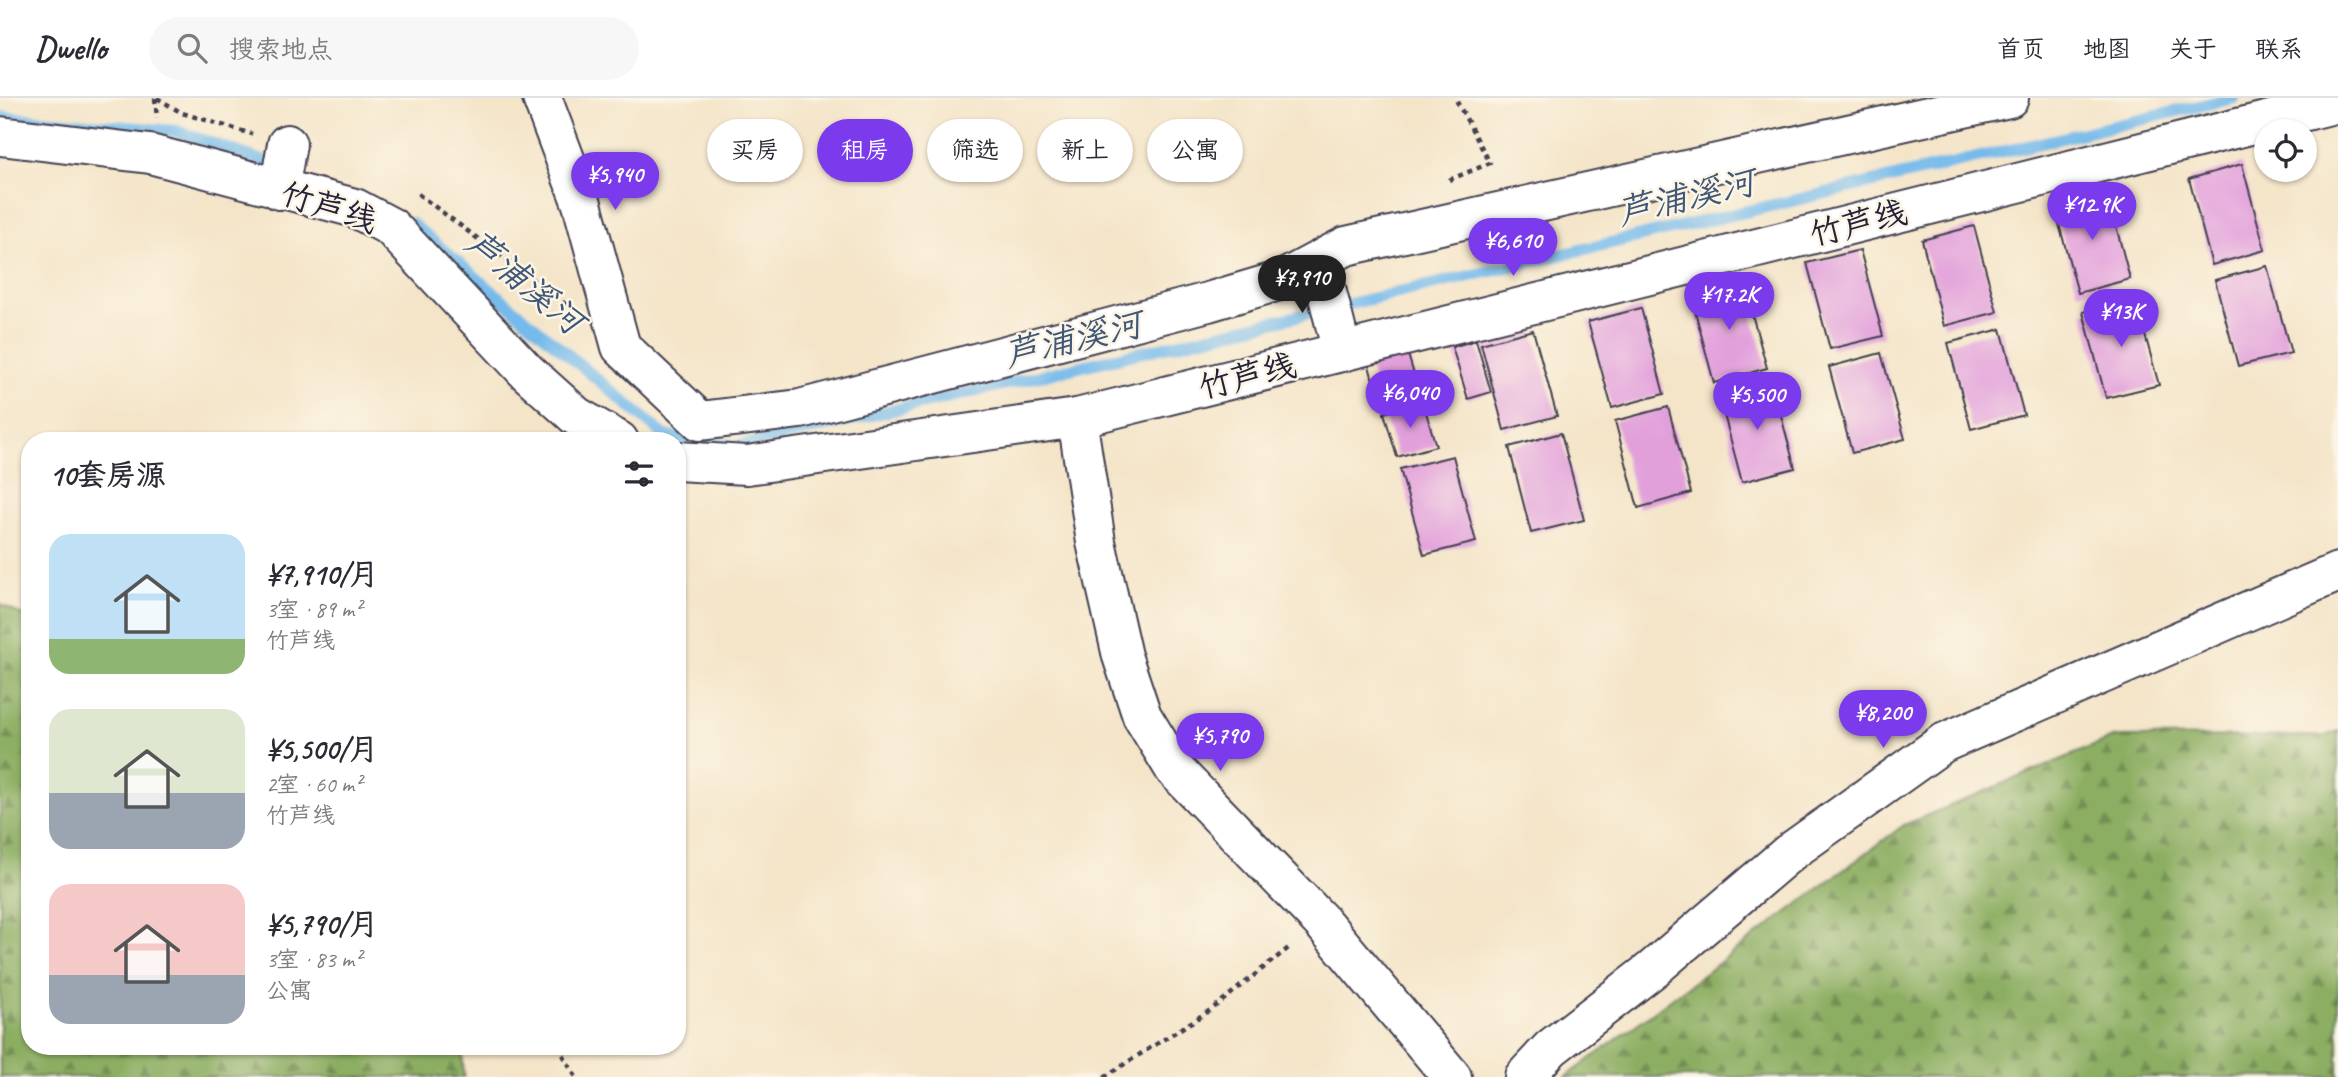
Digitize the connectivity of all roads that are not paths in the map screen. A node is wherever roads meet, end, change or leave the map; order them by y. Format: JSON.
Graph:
{"nodes":[{"id":1,"x":542,"y":98,"type":"edge"},
{"id":2,"x":2009,"y":98,"type":"edge"},
{"id":3,"x":2338,"y":103,"type":"edge"},
{"id":4,"x":0,"y":136,"type":"edge"},
{"id":5,"x":1322,"y":272,"type":"junction"},
{"id":6,"x":1340,"y":343,"type":"junction"},
{"id":7,"x":1077,"y":418,"type":"junction"},
{"id":8,"x":604,"y":432,"type":"edge"},
{"id":9,"x":686,"y":462,"type":"edge"},
{"id":10,"x":2338,"y":572,"type":"edge"},
{"id":11,"x":1452,"y":1077,"type":"edge"},
{"id":12,"x":1524,"y":1077,"type":"edge"}],
"edges":[{"from":1,"to":5,"type":"street"},
{"from":2,"to":5,"type":"street"},
{"from":3,"to":6,"type":"street","name":"竹芦线"},
{"from":4,"to":8,"type":"street","name":"竹芦线"},
{"from":5,"to":6,"type":"street"},
{"from":6,"to":7,"type":"street","name":"竹芦线"},
{"from":7,"to":9,"type":"street","name":"竹芦线"},
{"from":7,"to":11,"type":"street"},
{"from":10,"to":12,"type":"street"}]}
